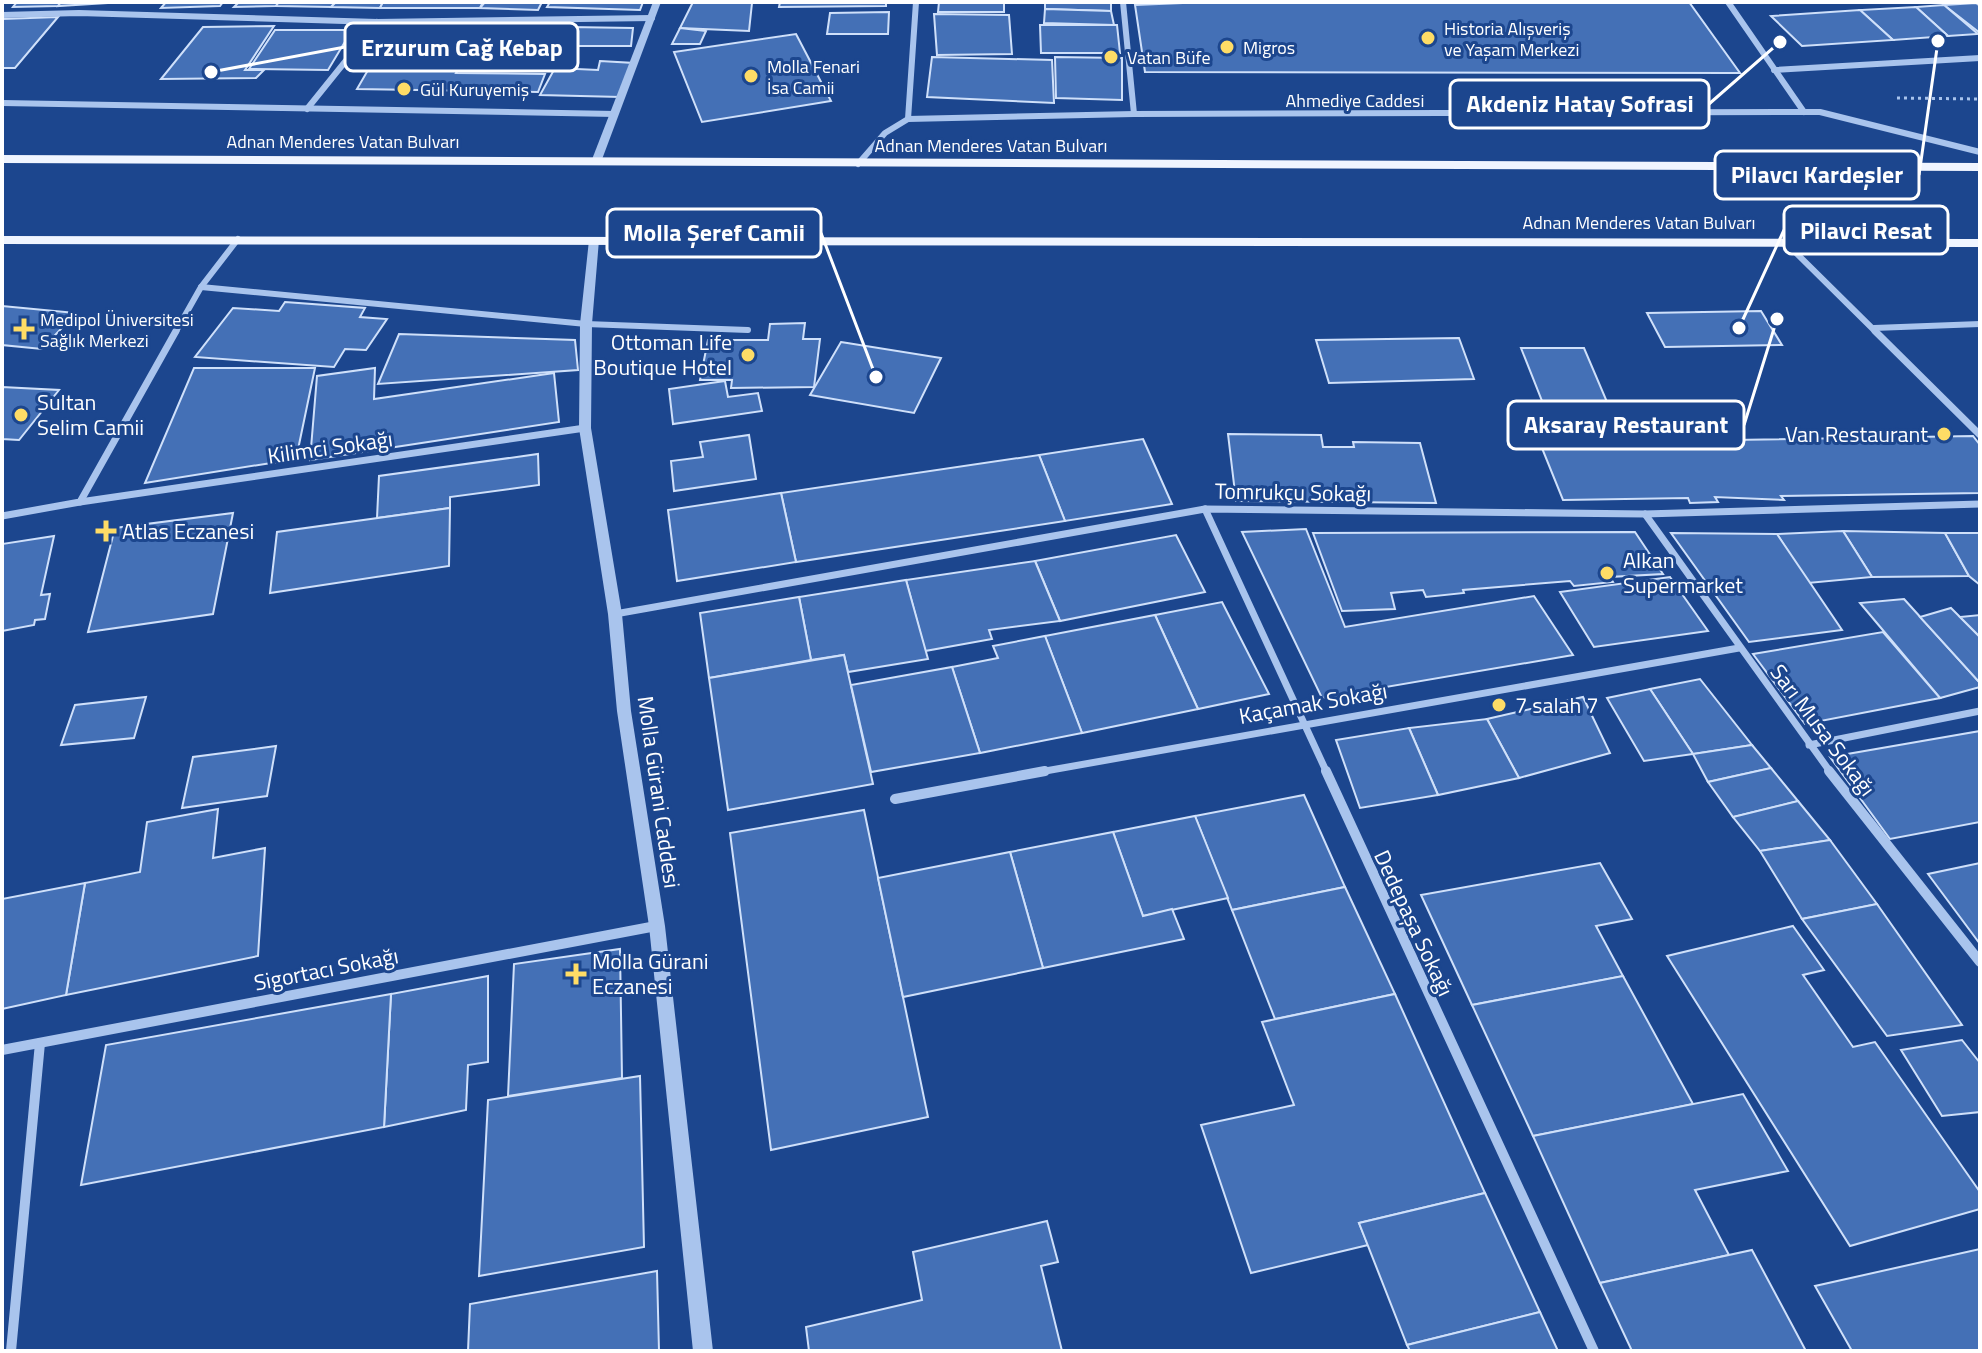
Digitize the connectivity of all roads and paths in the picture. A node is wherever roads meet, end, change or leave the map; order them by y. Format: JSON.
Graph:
{"nodes":[{"id":1,"x":657,"y":2,"type":"edge"},
{"id":2,"x":916,"y":2,"type":"edge"},
{"id":3,"x":1123,"y":2,"type":"edge"},
{"id":4,"x":1728,"y":2,"type":"edge"},
{"id":5,"x":2,"y":15,"type":"edge"},
{"id":6,"x":652,"y":18,"type":"junction"},
{"id":7,"x":377,"y":22,"type":"junction"},
{"id":8,"x":1980,"y":58,"type":"edge"},
{"id":9,"x":1774,"y":70,"type":"junction"},
{"id":10,"x":2,"y":103,"type":"edge"},
{"id":11,"x":307,"y":109,"type":"junction"},
{"id":12,"x":1804,"y":112,"type":"junction"},
{"id":13,"x":615,"y":114,"type":"junction"},
{"id":14,"x":1134,"y":114,"type":"junction"},
{"id":15,"x":908,"y":119,"type":"junction"},
{"id":16,"x":1980,"y":152,"type":"edge"},
{"id":17,"x":2,"y":159,"type":"edge"},
{"id":18,"x":596,"y":162,"type":"junction"},
{"id":19,"x":858,"y":164,"type":"junction"},
{"id":20,"x":1980,"y":167,"type":"edge"},
{"id":21,"x":238,"y":239,"type":"junction"},
{"id":22,"x":2,"y":240,"type":"edge"},
{"id":23,"x":594,"y":240,"type":"junction"},
{"id":24,"x":1785,"y":242,"type":"junction"},
{"id":25,"x":1980,"y":243,"type":"edge"},
{"id":26,"x":201,"y":287,"type":"junction"},
{"id":27,"x":586,"y":324,"type":"junction"},
{"id":28,"x":1980,"y":324,"type":"edge"},
{"id":29,"x":1874,"y":328,"type":"junction"},
{"id":30,"x":748,"y":330,"type":"dead end"},
{"id":31,"x":585,"y":428,"type":"junction"},
{"id":32,"x":1980,"y":435,"type":"edge"},
{"id":33,"x":80,"y":502,"type":"junction"},
{"id":34,"x":1980,"y":504,"type":"edge"},
{"id":35,"x":1205,"y":509,"type":"junction"},
{"id":36,"x":1645,"y":514,"type":"junction"},
{"id":37,"x":2,"y":516,"type":"edge"},
{"id":38,"x":615,"y":614,"type":"junction"},
{"id":39,"x":1739,"y":648,"type":"junction"},
{"id":40,"x":1980,"y":711,"type":"edge"},
{"id":41,"x":1301,"y":723,"type":"junction"},
{"id":42,"x":1809,"y":745,"type":"junction"},
{"id":43,"x":895,"y":799,"type":"dead end"},
{"id":44,"x":657,"y":926,"type":"junction"},
{"id":45,"x":1980,"y":962,"type":"edge"},
{"id":46,"x":40,"y":1043,"type":"junction"},
{"id":47,"x":2,"y":1050,"type":"edge"},
{"id":48,"x":11,"y":1351,"type":"edge"},
{"id":49,"x":703,"y":1351,"type":"edge"},
{"id":50,"x":1594,"y":1351,"type":"edge"}],
"edges":[{"from":1,"to":6,"type":"street"},
{"from":2,"to":15,"type":"street"},
{"from":3,"to":14,"type":"street"},
{"from":4,"to":9,"type":"street"},
{"from":5,"to":7,"type":"street"},
{"from":6,"to":7,"type":"street"},
{"from":6,"to":13,"type":"street"},
{"from":7,"to":11,"type":"street"},
{"from":8,"to":9,"type":"street"},
{"from":9,"to":12,"type":"street"},
{"from":10,"to":11,"type":"street"},
{"from":11,"to":13,"type":"street"},
{"from":12,"to":14,"type":"street","name":"Ahmediye Caddesi"},
{"from":12,"to":16,"type":"street","name":"Ahmediye Caddesi"},
{"from":13,"to":18,"type":"street"},
{"from":14,"to":15,"type":"street","name":"Ahmediye Caddesi"},
{"from":15,"to":19,"type":"street"},
{"from":17,"to":18,"type":"main road","name":"Adnan Menderes Vatan Bulvarı"},
{"from":18,"to":19,"type":"main road","name":"Adnan Menderes Vatan Bulvarı"},
{"from":19,"to":20,"type":"main road","name":"Adnan Menderes Vatan Bulvarı"},
{"from":21,"to":22,"type":"main road","name":"Adnan Menderes Vatan Bulvarı"},
{"from":21,"to":23,"type":"main road","name":"Adnan Menderes Vatan Bulvarı"},
{"from":21,"to":26,"type":"street"},
{"from":23,"to":24,"type":"main road","name":"Adnan Menderes Vatan Bulvarı"},
{"from":23,"to":27,"type":"street","name":"Molla Gürani Caddesi"},
{"from":24,"to":25,"type":"main road","name":"Adnan Menderes Vatan Bulvarı"},
{"from":24,"to":29,"type":"street"},
{"from":26,"to":27,"type":"street"},
{"from":26,"to":33,"type":"street"},
{"from":27,"to":30,"type":"street"},
{"from":27,"to":31,"type":"street","name":"Molla Gürani Caddesi"},
{"from":28,"to":29,"type":"street"},
{"from":29,"to":32,"type":"street"},
{"from":31,"to":33,"type":"street","name":"Kilimci Sokağı"},
{"from":31,"to":38,"type":"street","name":"Molla Gürani Caddesi"},
{"from":33,"to":37,"type":"street","name":"Kilimci Sokağı"},
{"from":34,"to":36,"type":"street","name":"Tomrukçu Sokağı"},
{"from":35,"to":36,"type":"street","name":"Tomrukçu Sokağı"},
{"from":35,"to":38,"type":"street","name":"Tomrukçu Sokağı"},
{"from":35,"to":41,"type":"street","name":"Dedepaşa Sokağı"},
{"from":36,"to":39,"type":"street","name":"Sarı Musa Sokağı"},
{"from":38,"to":44,"type":"street","name":"Molla Gürani Caddesi"},
{"from":39,"to":41,"type":"street","name":"Kaçamak Sokağı"},
{"from":39,"to":42,"type":"street","name":"Sarı Musa Sokağı"},
{"from":40,"to":42,"type":"street"},
{"from":41,"to":43,"type":"street","name":"Kaçamak Sokağı"},
{"from":41,"to":50,"type":"street","name":"Dedepaşa Sokağı"},
{"from":42,"to":45,"type":"street","name":"Sarı Musa Sokağı"},
{"from":44,"to":46,"type":"street","name":"Sigortacı Sokağı"},
{"from":44,"to":49,"type":"street","name":"Molla Gürani Caddesi"},
{"from":46,"to":47,"type":"street","name":"Sigortacı Sokağı"},
{"from":46,"to":48,"type":"street"}]}
